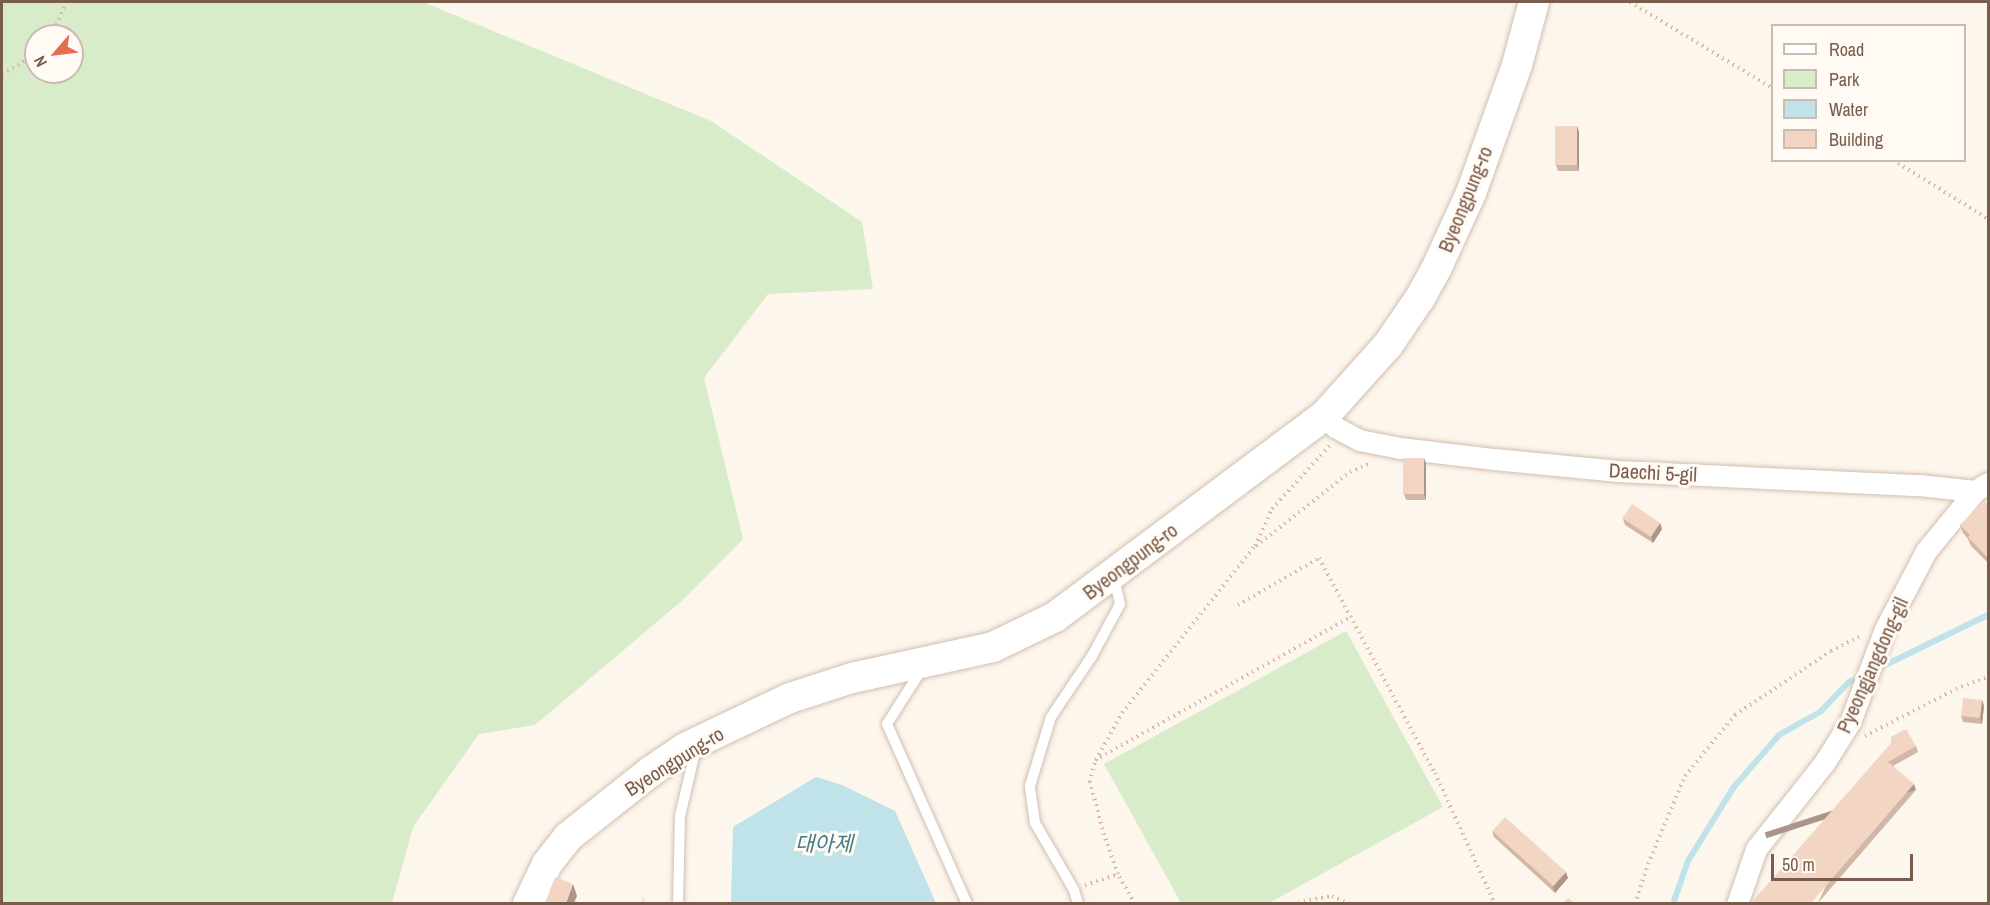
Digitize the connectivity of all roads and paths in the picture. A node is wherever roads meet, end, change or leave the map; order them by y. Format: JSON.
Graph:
{"nodes":[{"id":1,"x":66,"y":2,"type":"edge"},
{"id":2,"x":1534,"y":2,"type":"edge"},
{"id":3,"x":1630,"y":2,"type":"edge"},
{"id":4,"x":57,"y":24,"type":"edge"},
{"id":5,"x":24,"y":61,"type":"edge"},
{"id":6,"x":2,"y":74,"type":"edge"},
{"id":7,"x":1771,"y":87,"type":"edge"},
{"id":8,"x":1896,"y":162,"type":"edge"},
{"id":9,"x":1989,"y":219,"type":"edge"},
{"id":10,"x":1335,"y":423,"type":"junction"},
{"id":11,"x":1407,"y":449,"type":"junction"},
{"id":12,"x":1982,"y":487,"type":"edge"},
{"id":13,"x":1256,"y":546,"type":"junction"},
{"id":14,"x":1113,"y":573,"type":"junction"},
{"id":15,"x":1238,"y":605,"type":"dead end"},
{"id":16,"x":1351,"y":617,"type":"junction"},
{"id":17,"x":1888,"y":626,"type":"junction"},
{"id":18,"x":927,"y":661,"type":"junction"},
{"id":19,"x":1989,"y":677,"type":"edge"},
{"id":20,"x":698,"y":742,"type":"junction"},
{"id":21,"x":1836,"y":745,"type":"junction"},
{"id":22,"x":1095,"y":760,"type":"junction"},
{"id":23,"x":1118,"y":874,"type":"junction"},
{"id":24,"x":1074,"y":890,"type":"junction"},
{"id":25,"x":1338,"y":901,"type":"edge"},
{"id":26,"x":528,"y":903,"type":"edge"},
{"id":27,"x":678,"y":903,"type":"edge"},
{"id":28,"x":967,"y":903,"type":"edge"},
{"id":29,"x":1078,"y":903,"type":"edge"},
{"id":30,"x":1135,"y":903,"type":"edge"},
{"id":31,"x":1292,"y":903,"type":"edge"},
{"id":32,"x":1349,"y":903,"type":"edge"},
{"id":33,"x":1495,"y":903,"type":"edge"},
{"id":34,"x":1635,"y":903,"type":"edge"},
{"id":35,"x":1737,"y":903,"type":"edge"}],
"edges":[{"from":1,"to":4,"type":"path"},
{"from":2,"to":10,"type":"main road","name":"Byeongpung-ro"},
{"from":3,"to":7,"type":"path"},
{"from":5,"to":6,"type":"path"},
{"from":8,"to":9,"type":"path"},
{"from":10,"to":11,"type":"street","name":"Daechi 5-gil"},
{"from":10,"to":13,"type":"path"},
{"from":10,"to":14,"type":"main road","name":"Byeongpung-ro"},
{"from":11,"to":12,"type":"street","name":"Daechi 5-gil"},
{"from":11,"to":13,"type":"path"},
{"from":12,"to":17,"type":"street","name":"Pyeongjangdong-gil"},
{"from":13,"to":22,"type":"path"},
{"from":14,"to":18,"type":"main road","name":"Byeongpung-ro"},
{"from":14,"to":24,"type":"lane"},
{"from":15,"to":16,"type":"path"},
{"from":16,"to":22,"type":"path"},
{"from":16,"to":33,"type":"path"},
{"from":17,"to":21,"type":"street","name":"Pyeongjangdong-gil"},
{"from":17,"to":34,"type":"path"},
{"from":18,"to":20,"type":"main road","name":"Byeongpung-ro"},
{"from":18,"to":28,"type":"lane"},
{"from":19,"to":21,"type":"path"},
{"from":20,"to":26,"type":"main road","name":"Byeongpung-ro"},
{"from":20,"to":27,"type":"lane"},
{"from":21,"to":35,"type":"street","name":"Pyeongjangdong-gil"},
{"from":22,"to":23,"type":"path"},
{"from":23,"to":24,"type":"path"},
{"from":23,"to":30,"type":"path"},
{"from":24,"to":29,"type":"lane"},
{"from":25,"to":31,"type":"path"},
{"from":25,"to":32,"type":"path"}]}
